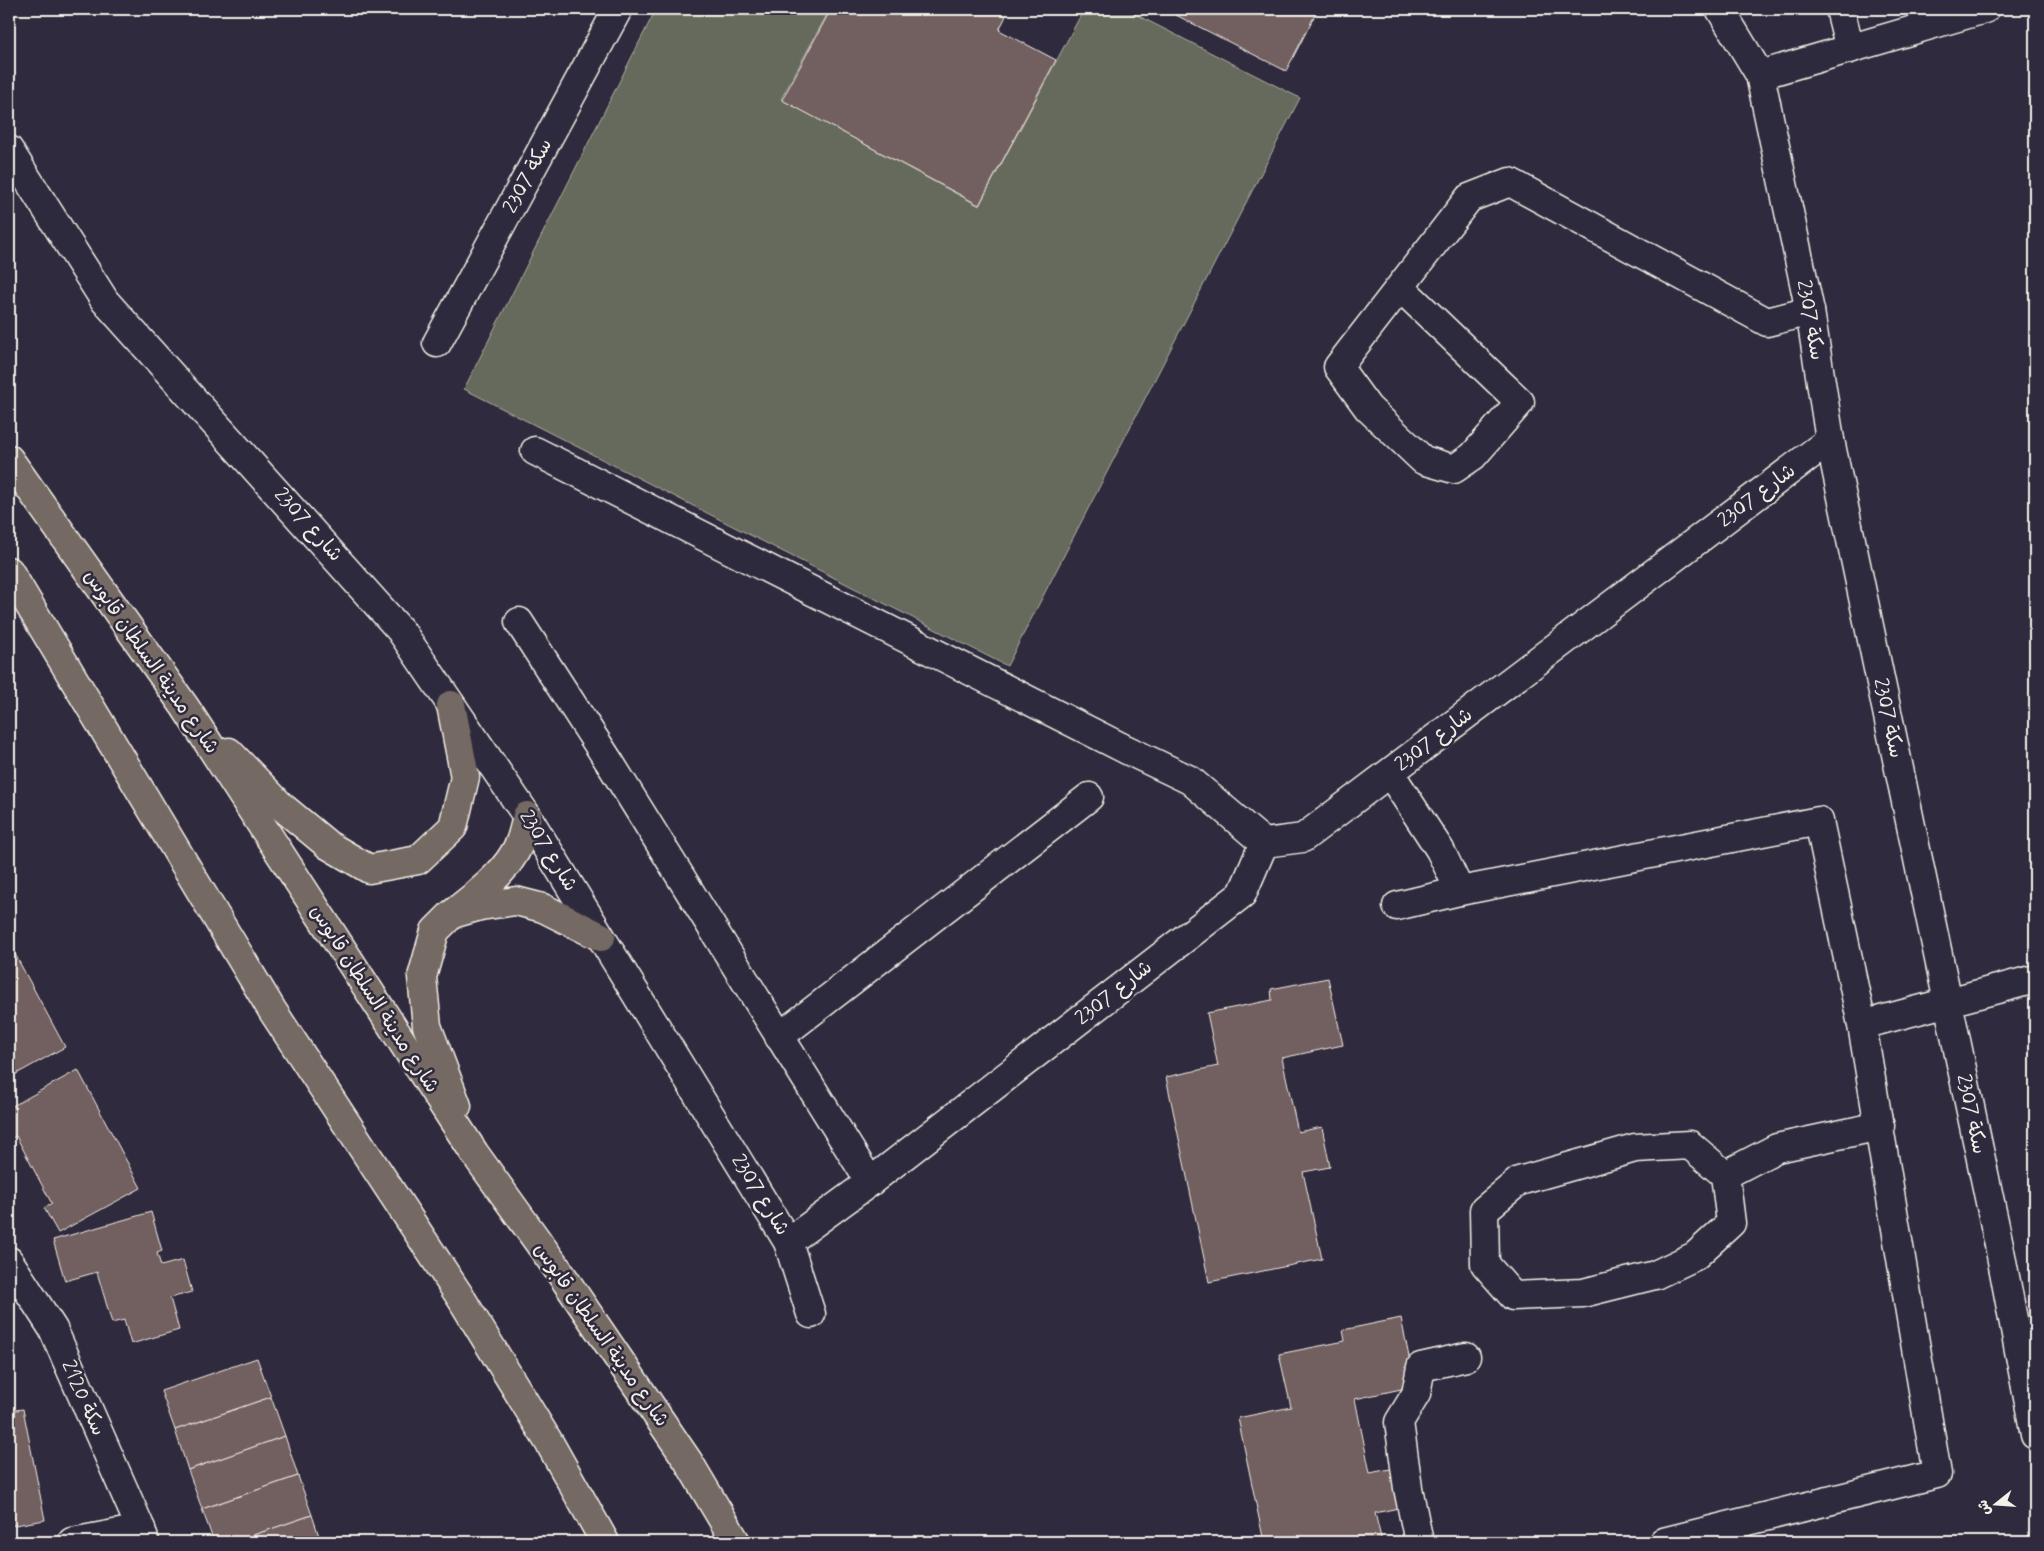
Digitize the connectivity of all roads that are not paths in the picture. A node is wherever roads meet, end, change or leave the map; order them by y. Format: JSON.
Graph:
{"nodes":[{"id":1,"x":618,"y":9,"type":"edge"},
{"id":2,"x":1720,"y":9,"type":"edge"},
{"id":3,"x":1840,"y":9,"type":"edge"},
{"id":4,"x":1985,"y":9,"type":"edge"},
{"id":5,"x":1850,"y":48,"type":"junction"},
{"id":6,"x":1760,"y":75,"type":"junction"},
{"id":7,"x":9,"y":150,"type":"edge"},
{"id":8,"x":1401,"y":288,"type":"junction"},
{"id":9,"x":1810,"y":311,"type":"junction"},
{"id":10,"x":437,"y":343,"type":"dead end"},
{"id":11,"x":1830,"y":440,"type":"junction"},
{"id":12,"x":535,"y":450,"type":"dead end"},
{"id":13,"x":9,"y":459,"type":"edge"},
{"id":14,"x":9,"y":571,"type":"edge"},
{"id":15,"x":519,"y":622,"type":"dead end"},
{"id":16,"x":451,"y":705,"type":"junction"},
{"id":17,"x":185,"y":707,"type":"junction"},
{"id":18,"x":1390,"y":773,"type":"junction"},
{"id":19,"x":1089,"y":797,"type":"dead end"},
{"id":20,"x":527,"y":816,"type":"junction"},
{"id":21,"x":1264,"y":843,"type":"junction"},
{"id":22,"x":1460,"y":891,"type":"junction"},
{"id":23,"x":1397,"y":906,"type":"dead end"},
{"id":24,"x":452,"y":914,"type":"junction"},
{"id":25,"x":601,"y":936,"type":"junction"},
{"id":26,"x":2035,"y":979,"type":"edge"},
{"id":27,"x":1947,"y":1004,"type":"junction"},
{"id":28,"x":1862,"y":1025,"type":"junction"},
{"id":29,"x":779,"y":1037,"type":"junction"},
{"id":30,"x":1880,"y":1126,"type":"junction"},
{"id":31,"x":475,"y":1154,"type":"junction"},
{"id":32,"x":1726,"y":1175,"type":"junction"},
{"id":33,"x":870,"y":1182,"type":"junction"},
{"id":34,"x":788,"y":1242,"type":"junction"},
{"id":35,"x":9,"y":1261,"type":"edge"},
{"id":36,"x":812,"y":1314,"type":"dead end"},
{"id":37,"x":1466,"y":1357,"type":"dead end"},
{"id":38,"x":2035,"y":1435,"type":"edge"},
{"id":39,"x":143,"y":1536,"type":"edge"},
{"id":40,"x":72,"y":1542,"type":"edge"},
{"id":41,"x":605,"y":1542,"type":"edge"},
{"id":42,"x":736,"y":1542,"type":"edge"},
{"id":43,"x":1419,"y":1542,"type":"edge"},
{"id":44,"x":1664,"y":1542,"type":"edge"}],
"edges":[{"from":1,"to":10,"type":"street","name":"سكة 2307"},
{"from":2,"to":6,"type":"street","name":"سكة 2307"},
{"from":3,"to":5,"type":"street"},
{"from":4,"to":5,"type":"street"},
{"from":5,"to":6,"type":"street"},
{"from":6,"to":9,"type":"street","name":"سكة 2307"},
{"from":7,"to":16,"type":"street","name":"2307 شارع"},
{"from":8,"to":8,"type":"street"},
{"from":8,"to":9,"type":"street"},
{"from":9,"to":11,"type":"street","name":"سكة 2307"},
{"from":11,"to":18,"type":"street","name":"2307 شارع"},
{"from":11,"to":27,"type":"street","name":"سكة 2307"},
{"from":12,"to":21,"type":"street"},
{"from":13,"to":17,"type":"main road","name":"شارع مدينة السلطان قابوس"},
{"from":14,"to":41,"type":"main road"},
{"from":15,"to":29,"type":"street"},
{"from":16,"to":17,"type":"main road"},
{"from":16,"to":20,"type":"street","name":"2307 شارع"},
{"from":17,"to":31,"type":"main road","name":"شارع مدينة السلطان قابوس"},
{"from":18,"to":21,"type":"street","name":"2307 شارع"},
{"from":18,"to":22,"type":"street"},
{"from":19,"to":29,"type":"street"},
{"from":20,"to":24,"type":"main road"},
{"from":20,"to":25,"type":"street","name":"2307 شارع"},
{"from":21,"to":33,"type":"street","name":"2307 شارع"},
{"from":22,"to":23,"type":"street"},
{"from":22,"to":28,"type":"street"},
{"from":24,"to":25,"type":"main road"},
{"from":24,"to":31,"type":"main road"},
{"from":25,"to":34,"type":"street","name":"2307 شارع"},
{"from":26,"to":27,"type":"street"},
{"from":27,"to":28,"type":"street"},
{"from":27,"to":38,"type":"street","name":"سكة 2307"},
{"from":28,"to":30,"type":"street"},
{"from":29,"to":33,"type":"street"},
{"from":30,"to":32,"type":"street"},
{"from":30,"to":44,"type":"street"},
{"from":31,"to":42,"type":"main road","name":"شارع مدينة السلطان قابوس"},
{"from":32,"to":32,"type":"street"},
{"from":33,"to":34,"type":"street","name":"2307 شارع"},
{"from":34,"to":36,"type":"street"},
{"from":35,"to":39,"type":"street","name":"سكة 2120"},
{"from":37,"to":43,"type":"street"},
{"from":39,"to":40,"type":"street"}]}
